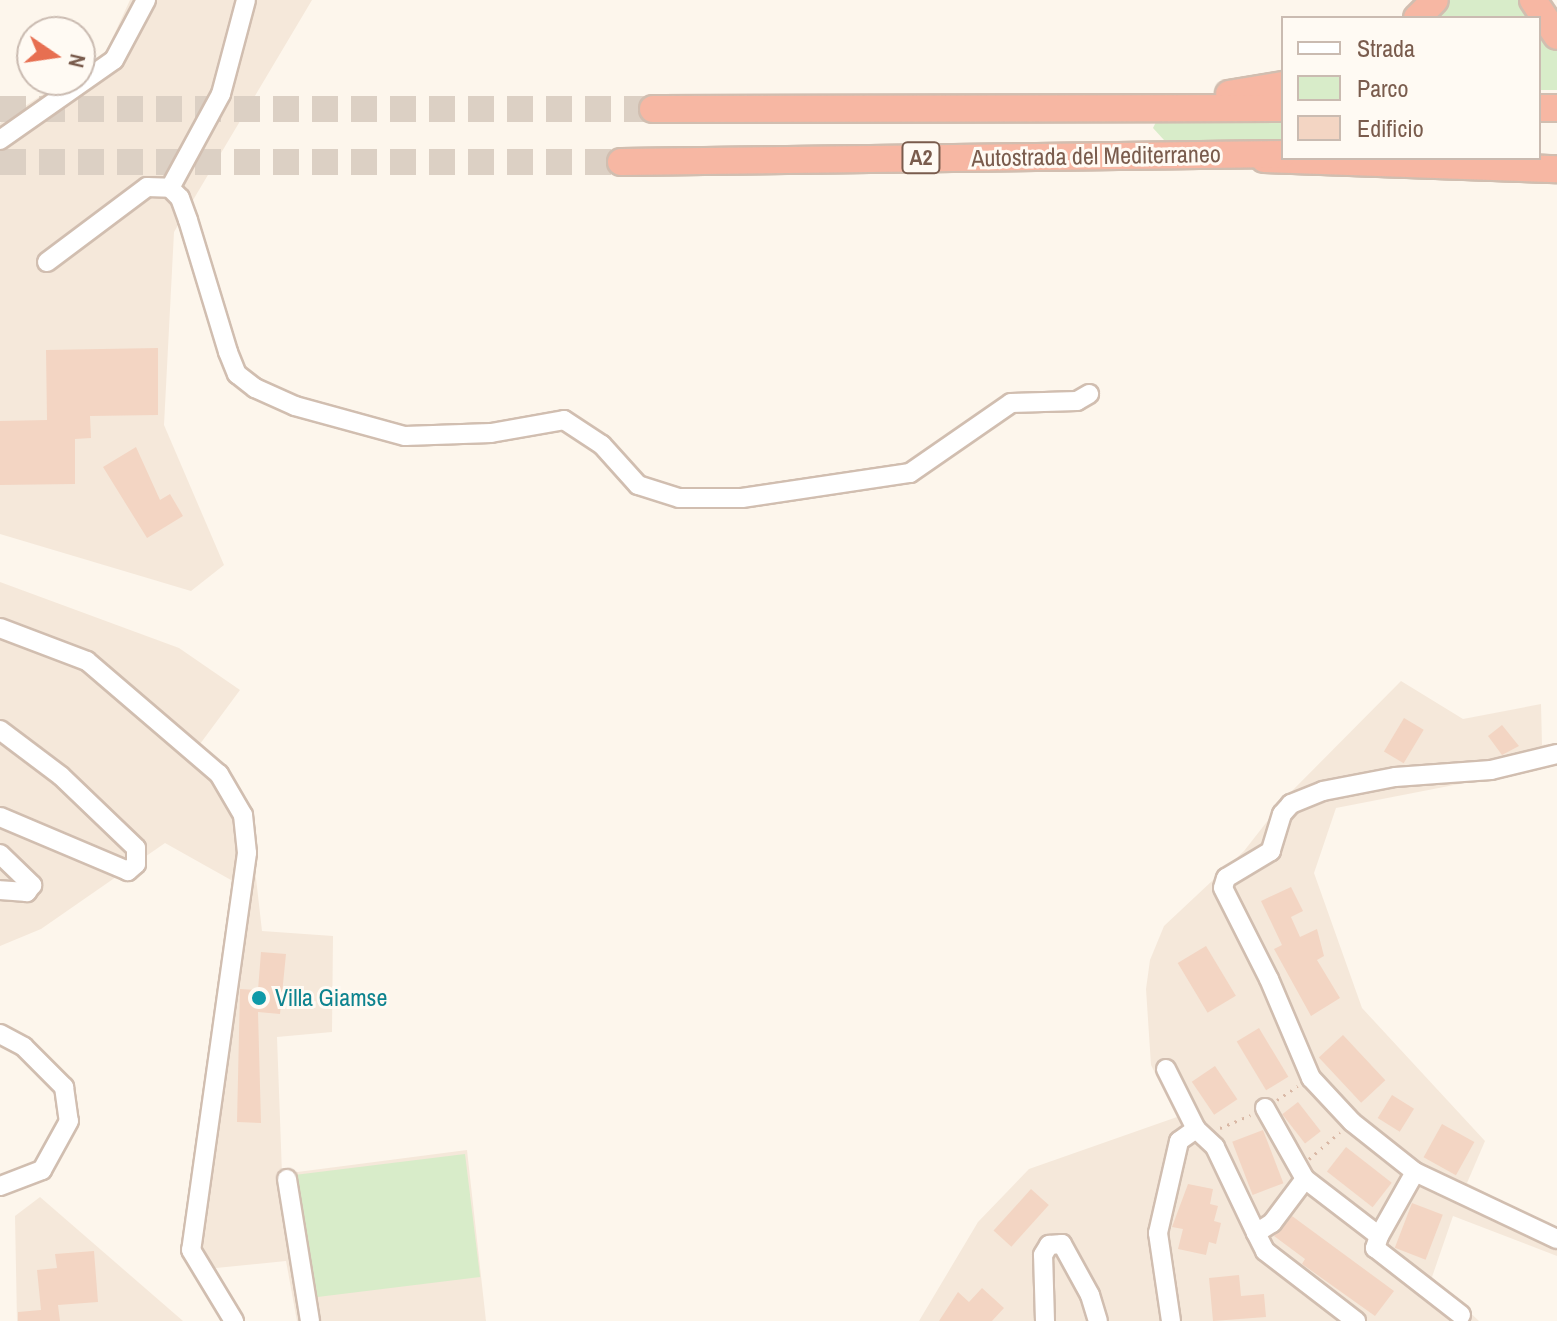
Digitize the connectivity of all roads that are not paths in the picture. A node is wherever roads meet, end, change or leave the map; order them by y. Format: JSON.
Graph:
{"nodes":[{"id":1,"x":146,"y":0,"type":"edge"},
{"id":2,"x":246,"y":0,"type":"edge"},
{"id":3,"x":1435,"y":0,"type":"edge"},
{"id":4,"x":1533,"y":0,"type":"edge"},
{"id":5,"x":1419,"y":16,"type":"edge"},
{"id":6,"x":1557,"y":36,"type":"edge"},
{"id":7,"x":1281,"y":85,"type":"edge"},
{"id":8,"x":1281,"y":108,"type":"edge"},
{"id":9,"x":653,"y":109,"type":"tunnel mouth"},
{"id":10,"x":774,"y":110,"type":"junction"},
{"id":11,"x":0,"y":140,"type":"edge"},
{"id":12,"x":1220,"y":154,"type":"junction"},
{"id":13,"x":1281,"y":154,"type":"edge"},
{"id":14,"x":621,"y":162,"type":"tunnel mouth"},
{"id":15,"x":1557,"y":169,"type":"edge"},
{"id":16,"x":170,"y":188,"type":"junction"},
{"id":17,"x":47,"y":262,"type":"dead end"},
{"id":18,"x":1089,"y":394,"type":"dead end"},
{"id":19,"x":0,"y":628,"type":"edge"},
{"id":20,"x":0,"y":641,"type":"edge"},
{"id":21,"x":72,"y":655,"type":"junction"},
{"id":22,"x":0,"y":730,"type":"edge"},
{"id":23,"x":1557,"y":754,"type":"edge"},
{"id":24,"x":0,"y":817,"type":"edge"},
{"id":25,"x":0,"y":854,"type":"edge"},
{"id":26,"x":0,"y":890,"type":"edge"},
{"id":27,"x":0,"y":1034,"type":"edge"},
{"id":28,"x":1166,"y":1069,"type":"dead end"},
{"id":29,"x":1265,"y":1108,"type":"dead end"},
{"id":30,"x":1196,"y":1129,"type":"junction"},
{"id":31,"x":1415,"y":1172,"type":"junction"},
{"id":32,"x":1302,"y":1173,"type":"junction"},
{"id":33,"x":287,"y":1179,"type":"dead end"},
{"id":34,"x":0,"y":1186,"type":"edge"},
{"id":35,"x":1256,"y":1233,"type":"junction"},
{"id":36,"x":1379,"y":1236,"type":"junction"},
{"id":37,"x":1557,"y":1239,"type":"edge"},
{"id":38,"x":1461,"y":1315,"type":"dead end"},
{"id":39,"x":234,"y":1321,"type":"edge"},
{"id":40,"x":310,"y":1321,"type":"edge"},
{"id":41,"x":1045,"y":1321,"type":"edge"},
{"id":42,"x":1098,"y":1321,"type":"edge"},
{"id":43,"x":1171,"y":1321,"type":"edge"},
{"id":44,"x":1356,"y":1321,"type":"edge"}],
"edges":[{"from":1,"to":11,"type":"street"},
{"from":2,"to":16,"type":"street"},
{"from":3,"to":5,"type":"highway"},
{"from":4,"to":6,"type":"highway"},
{"from":7,"to":10,"type":"highway"},
{"from":8,"to":10,"type":"highway","name":"Autostrada del Mediterraneo","number":"A2"},
{"from":9,"to":10,"type":"highway","name":"Autostrada del Mediterraneo","number":"A2"},
{"from":12,"to":13,"type":"highway","name":"Autostrada del Mediterraneo","number":"A2"},
{"from":12,"to":14,"type":"highway","name":"Autostrada del Mediterraneo","number":"A2"},
{"from":12,"to":15,"type":"highway"},
{"from":16,"to":17,"type":"street"},
{"from":16,"to":18,"type":"street"},
{"from":19,"to":21,"type":"street"},
{"from":20,"to":21,"type":"street"},
{"from":21,"to":39,"type":"street"},
{"from":22,"to":24,"type":"street"},
{"from":23,"to":31,"type":"street"},
{"from":25,"to":26,"type":"street"},
{"from":27,"to":34,"type":"street"},
{"from":28,"to":30,"type":"street"},
{"from":29,"to":32,"type":"street"},
{"from":30,"to":35,"type":"street"},
{"from":30,"to":43,"type":"street"},
{"from":31,"to":36,"type":"street"},
{"from":31,"to":37,"type":"street"},
{"from":32,"to":35,"type":"street"},
{"from":32,"to":36,"type":"street"},
{"from":33,"to":40,"type":"street"},
{"from":35,"to":44,"type":"street"},
{"from":36,"to":38,"type":"street"},
{"from":41,"to":42,"type":"street"}]}
